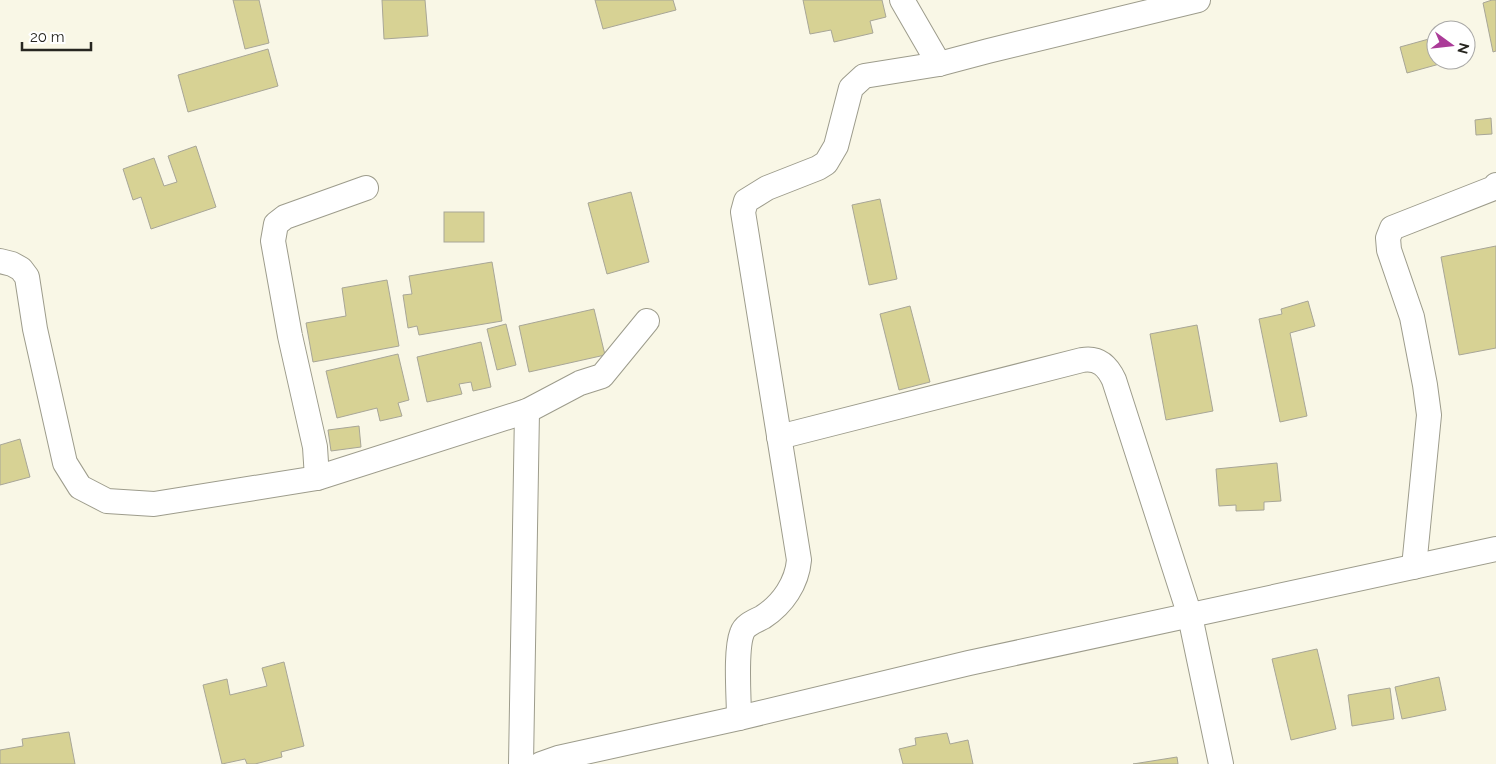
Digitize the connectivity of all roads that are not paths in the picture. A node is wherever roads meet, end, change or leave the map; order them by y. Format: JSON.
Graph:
{"nodes":[{"id":1,"x":902,"y":0,"type":"edge"},
{"id":2,"x":1198,"y":0,"type":"edge"},
{"id":3,"x":938,"y":64,"type":"junction"},
{"id":4,"x":1496,"y":185,"type":"edge"},
{"id":5,"x":366,"y":188,"type":"dead end"},
{"id":6,"x":0,"y":261,"type":"edge"},
{"id":7,"x":647,"y":320,"type":"dead end"},
{"id":8,"x":527,"y":411,"type":"junction"},
{"id":9,"x":779,"y":437,"type":"junction"},
{"id":10,"x":317,"y":478,"type":"junction"},
{"id":11,"x":1496,"y":549,"type":"edge"},
{"id":12,"x":1414,"y":567,"type":"junction"},
{"id":13,"x":1190,"y":616,"type":"junction"},
{"id":14,"x":739,"y":718,"type":"junction"},
{"id":15,"x":521,"y":764,"type":"edge"},
{"id":16,"x":541,"y":764,"type":"edge"},
{"id":17,"x":1221,"y":764,"type":"edge"}],
"edges":[{"from":1,"to":3,"type":"street"},
{"from":2,"to":3,"type":"street"},
{"from":3,"to":9,"type":"street"},
{"from":4,"to":12,"type":"street"},
{"from":5,"to":10,"type":"street"},
{"from":6,"to":10,"type":"street"},
{"from":7,"to":8,"type":"street"},
{"from":8,"to":10,"type":"street"},
{"from":8,"to":15,"type":"street"},
{"from":9,"to":13,"type":"street"},
{"from":9,"to":14,"type":"street"},
{"from":11,"to":12,"type":"street"},
{"from":12,"to":13,"type":"street"},
{"from":13,"to":14,"type":"street"},
{"from":13,"to":17,"type":"street"},
{"from":14,"to":16,"type":"street"}]}
